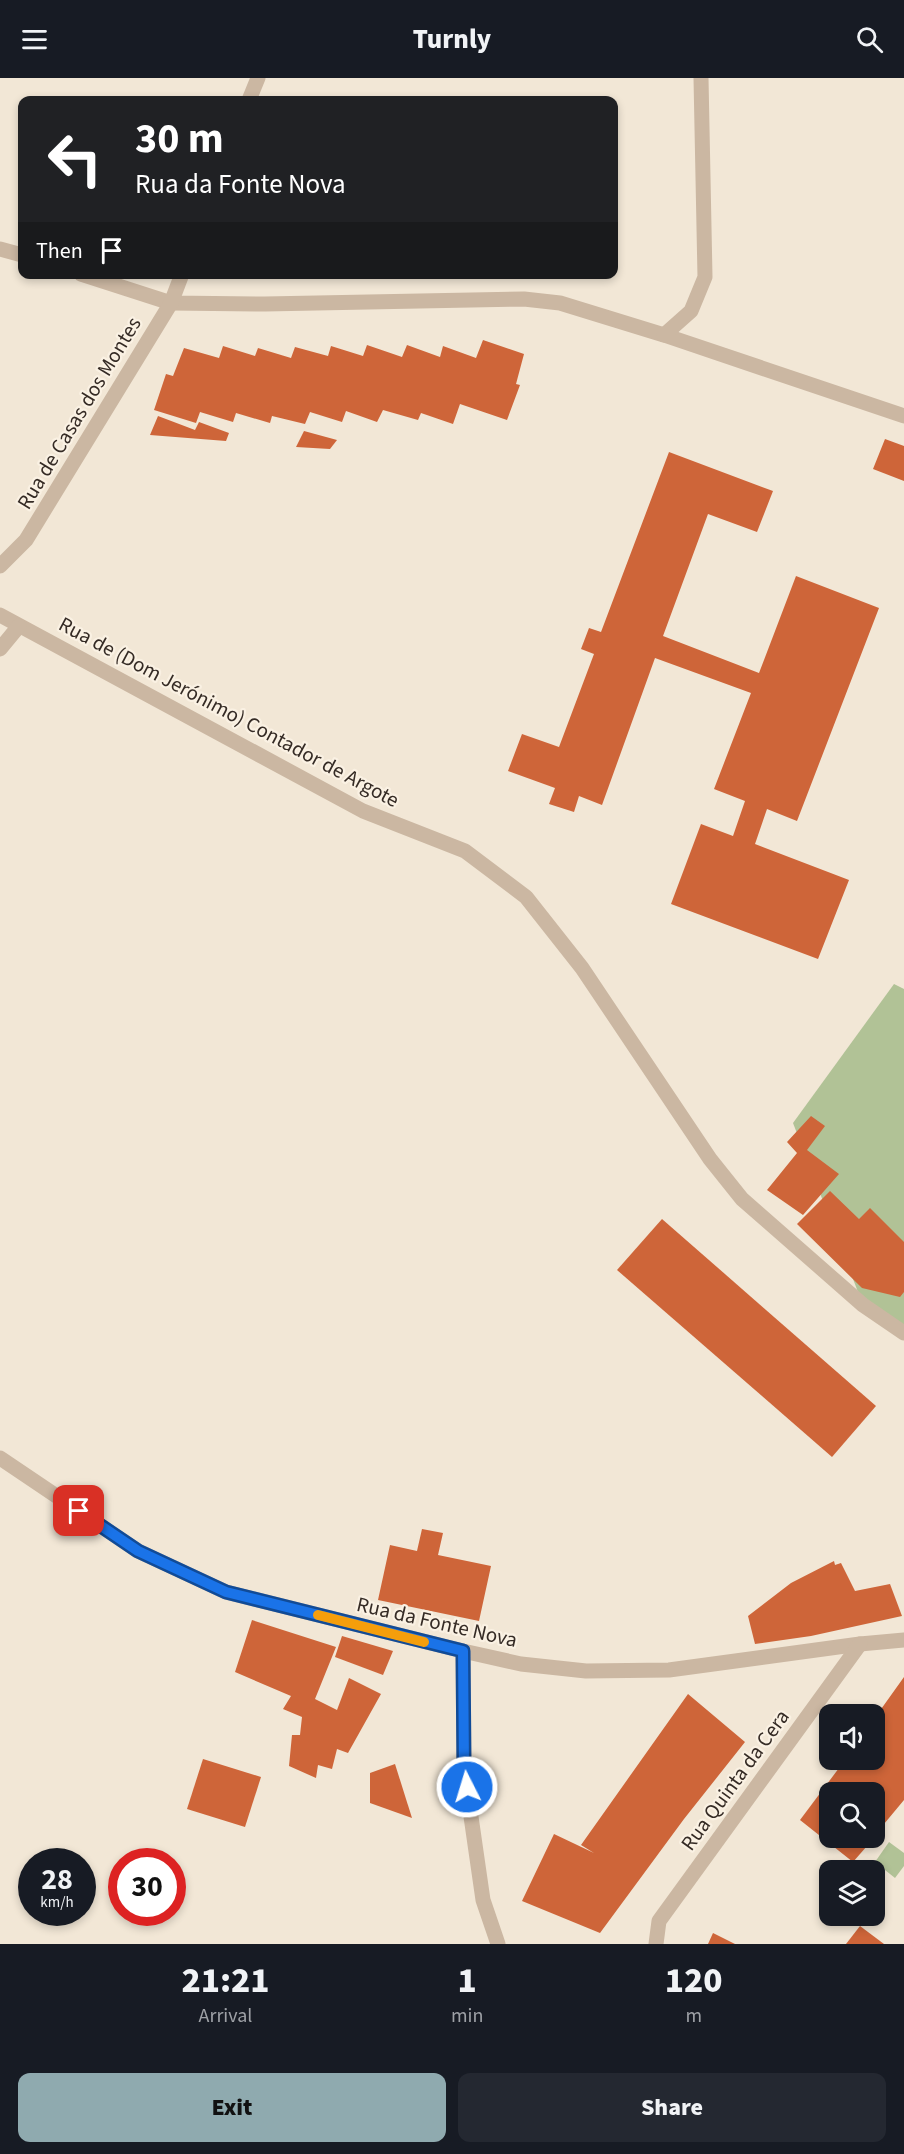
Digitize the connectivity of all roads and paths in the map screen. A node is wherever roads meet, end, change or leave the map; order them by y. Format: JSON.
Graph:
{"nodes":[{"id":1,"x":258,"y":78,"type":"edge"},
{"id":2,"x":701,"y":78,"type":"edge"},
{"id":3,"x":251,"y":96,"type":"edge"},
{"id":4,"x":0,"y":249,"type":"edge"},
{"id":5,"x":18,"y":254,"type":"edge"},
{"id":6,"x":97,"y":279,"type":"edge"},
{"id":7,"x":180,"y":279,"type":"edge"},
{"id":8,"x":171,"y":303,"type":"junction"},
{"id":9,"x":664,"y":335,"type":"junction"},
{"id":10,"x":904,"y":416,"type":"edge"},
{"id":11,"x":0,"y":566,"type":"edge"},
{"id":12,"x":0,"y":615,"type":"edge"},
{"id":13,"x":19,"y":626,"type":"junction"},
{"id":14,"x":0,"y":649,"type":"edge"},
{"id":15,"x":904,"y":1334,"type":"edge"},
{"id":16,"x":0,"y":1458,"type":"edge"},
{"id":17,"x":904,"y":1640,"type":"edge"},
{"id":18,"x":860,"y":1644,"type":"junction"},
{"id":19,"x":463,"y":1651,"type":"junction"},
{"id":20,"x":498,"y":1944,"type":"edge"},
{"id":21,"x":656,"y":1944,"type":"edge"}],
"edges":[{"from":1,"to":3,"type":"street"},
{"from":2,"to":9,"type":"street"},
{"from":4,"to":5,"type":"street"},
{"from":6,"to":8,"type":"street"},
{"from":7,"to":8,"type":"street","name":"Rua de Casas dos Montes"},
{"from":8,"to":9,"type":"street"},
{"from":8,"to":11,"type":"street","name":"Rua de Casas dos Montes"},
{"from":9,"to":10,"type":"street"},
{"from":12,"to":13,"type":"street","name":"Rua de (Dom Jerónimo) Contador de Argote"},
{"from":13,"to":14,"type":"street"},
{"from":13,"to":15,"type":"street","name":"Rua de (Dom Jerónimo) Contador de Argote"},
{"from":16,"to":19,"type":"street","name":"Rua da Fonte Nova"},
{"from":17,"to":18,"type":"street","name":"Rua da Fonte Nova"},
{"from":18,"to":19,"type":"street","name":"Rua da Fonte Nova"},
{"from":18,"to":21,"type":"street","name":"Rua Quinta da Cera"},
{"from":19,"to":20,"type":"street"}]}
